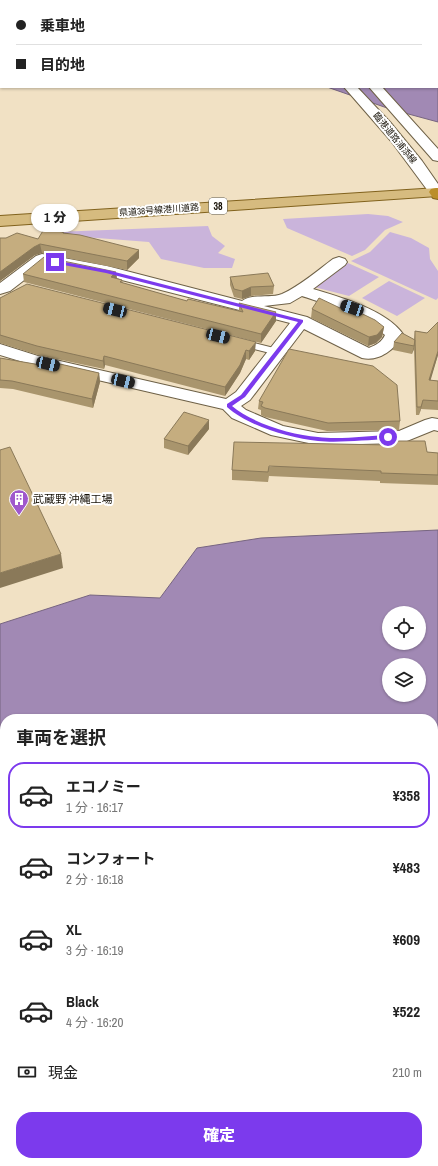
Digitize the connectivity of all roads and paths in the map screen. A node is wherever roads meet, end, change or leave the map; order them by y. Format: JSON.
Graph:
{"nodes":[{"id":1,"x":351,"y":88,"type":"edge"},
{"id":2,"x":376,"y":88,"type":"edge"},
{"id":3,"x":438,"y":157,"type":"edge"},
{"id":4,"x":436,"y":189,"type":"edge"},
{"id":5,"x":0,"y":212,"type":"edge"},
{"id":6,"x":0,"y":221,"type":"edge"},
{"id":7,"x":339,"y":262,"type":"dead end"},
{"id":8,"x":13,"y":286,"type":"edge"},
{"id":9,"x":301,"y":290,"type":"junction"},
{"id":10,"x":238,"y":305,"type":"junction"},
{"id":11,"x":301,"y":321,"type":"junction"},
{"id":12,"x":224,"y":338,"type":"edge"},
{"id":13,"x":0,"y":349,"type":"edge"},
{"id":14,"x":278,"y":352,"type":"junction"},
{"id":15,"x":229,"y":405,"type":"junction"},
{"id":16,"x":438,"y":425,"type":"edge"}],
"edges":[{"from":1,"to":4,"type":"street","name":"臨港道路浦添線"},
{"from":2,"to":3,"type":"street","name":"臨港道路浦添線"},
{"from":4,"to":5,"type":"main road","name":"県道38号線港川道路","number":"38"},
{"from":4,"to":6,"type":"main road","name":"県道38号線港川道路","number":"38"},
{"from":7,"to":9,"type":"street"},
{"from":8,"to":10,"type":"street"},
{"from":9,"to":10,"type":"street"},
{"from":9,"to":11,"type":"street"},
{"from":10,"to":11,"type":"street"},
{"from":11,"to":14,"type":"street"},
{"from":12,"to":14,"type":"lane"},
{"from":13,"to":15,"type":"street"},
{"from":14,"to":15,"type":"street"},
{"from":15,"to":16,"type":"street"}]}
